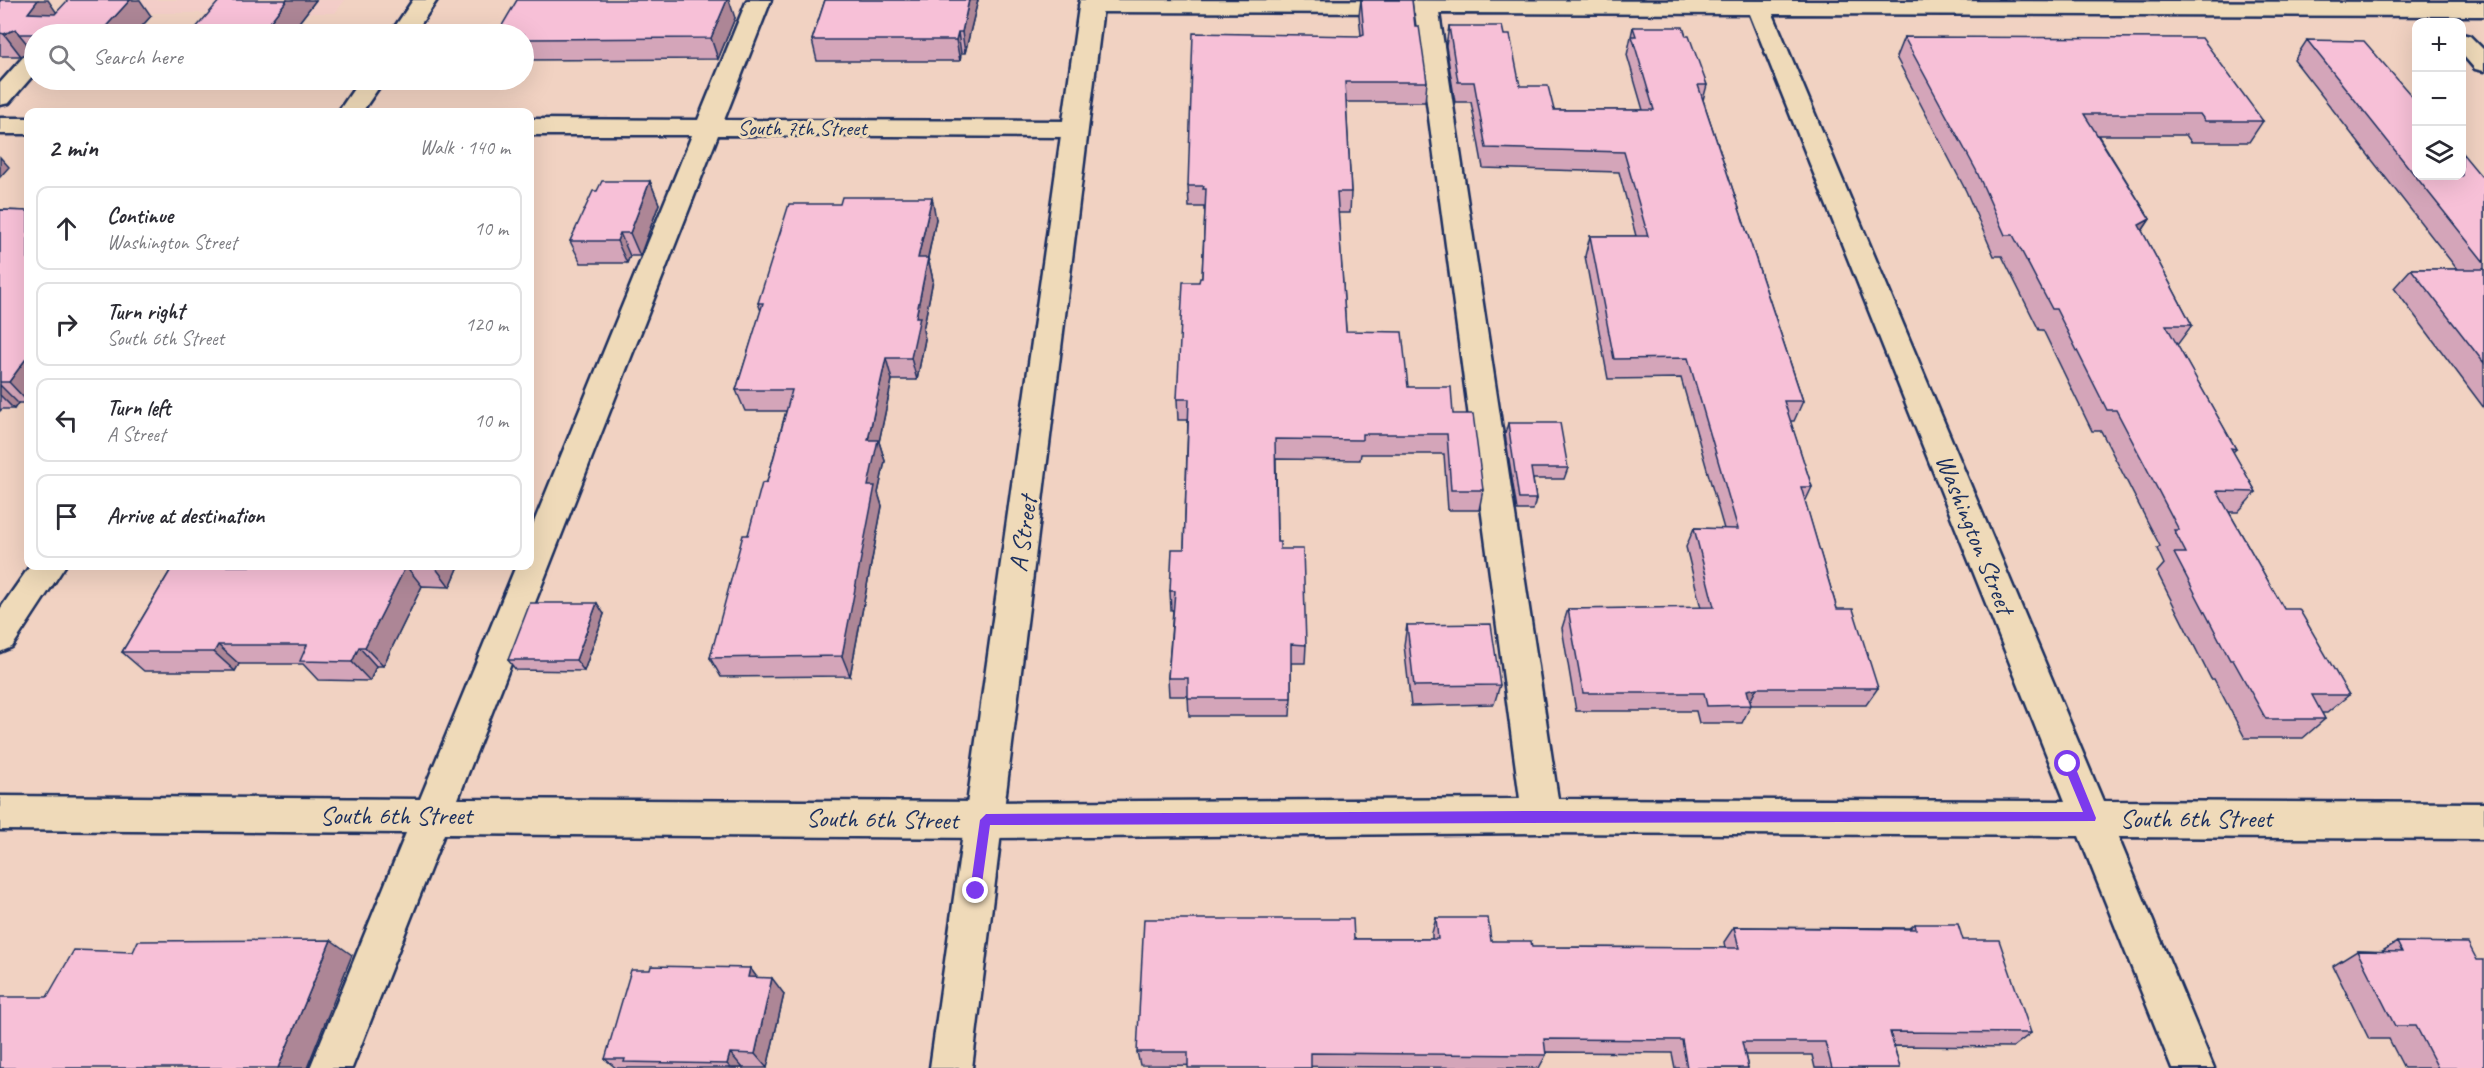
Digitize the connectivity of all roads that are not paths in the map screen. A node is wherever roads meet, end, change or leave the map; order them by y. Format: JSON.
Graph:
{"nodes":[{"id":1,"x":425,"y":0,"type":"edge"},
{"id":2,"x":759,"y":0,"type":"edge"},
{"id":3,"x":1092,"y":2,"type":"edge"},
{"id":4,"x":1424,"y":3,"type":"edge"},
{"id":5,"x":1757,"y":3,"type":"edge"},
{"id":6,"x":2091,"y":4,"type":"edge"},
{"id":7,"x":2484,"y":9,"type":"edge"},
{"id":8,"x":2433,"y":11,"type":"edge"},
{"id":9,"x":409,"y":24,"type":"edge"},
{"id":10,"x":2466,"y":44,"type":"edge"},
{"id":11,"x":2484,"y":64,"type":"edge"},
{"id":12,"x":24,"y":71,"type":"edge"},
{"id":13,"x":365,"y":90,"type":"edge"},
{"id":14,"x":0,"y":98,"type":"edge"},
{"id":15,"x":353,"y":108,"type":"edge"},
{"id":16,"x":0,"y":126,"type":"edge"},
{"id":17,"x":24,"y":126,"type":"edge"},
{"id":18,"x":534,"y":127,"type":"edge"},
{"id":19,"x":707,"y":128,"type":"junction"},
{"id":20,"x":1075,"y":129,"type":"junction"},
{"id":21,"x":534,"y":564,"type":"edge"},
{"id":22,"x":45,"y":570,"type":"edge"},
{"id":23,"x":532,"y":570,"type":"edge"},
{"id":24,"x":0,"y":637,"type":"edge"},
{"id":25,"x":0,"y":813,"type":"edge"},
{"id":26,"x":431,"y":815,"type":"junction"},
{"id":27,"x":1541,"y":816,"type":"junction"},
{"id":28,"x":2091,"y":818,"type":"junction"},
{"id":29,"x":986,"y":820,"type":"junction"},
{"id":30,"x":2484,"y":820,"type":"edge"},
{"id":31,"x":331,"y":1068,"type":"edge"},
{"id":32,"x":951,"y":1068,"type":"edge"},
{"id":33,"x":2193,"y":1068,"type":"edge"}],
"edges":[{"from":1,"to":9,"type":"street"},
{"from":2,"to":19,"type":"street"},
{"from":3,"to":4,"type":"street"},
{"from":3,"to":20,"type":"street","name":"A Street"},
{"from":4,"to":5,"type":"street"},
{"from":4,"to":27,"type":"street"},
{"from":5,"to":6,"type":"street"},
{"from":5,"to":28,"type":"street","name":"Washington Street"},
{"from":6,"to":8,"type":"street"},
{"from":7,"to":8,"type":"street"},
{"from":10,"to":11,"type":"street"},
{"from":12,"to":14,"type":"street"},
{"from":13,"to":15,"type":"street"},
{"from":16,"to":17,"type":"street"},
{"from":18,"to":19,"type":"street","name":"South 7th Street"},
{"from":19,"to":20,"type":"street","name":"South 7th Street"},
{"from":19,"to":21,"type":"street"},
{"from":20,"to":29,"type":"street","name":"A Street"},
{"from":22,"to":24,"type":"street"},
{"from":23,"to":26,"type":"street"},
{"from":25,"to":26,"type":"street","name":"South 6th Street"},
{"from":26,"to":29,"type":"street","name":"South 6th Street"},
{"from":26,"to":31,"type":"street"},
{"from":27,"to":28,"type":"street","name":"South 6th Street"},
{"from":27,"to":29,"type":"street","name":"South 6th Street"},
{"from":28,"to":30,"type":"street","name":"South 6th Street"},
{"from":28,"to":33,"type":"street","name":"Washington Street"},
{"from":29,"to":32,"type":"street","name":"A Street"}]}
